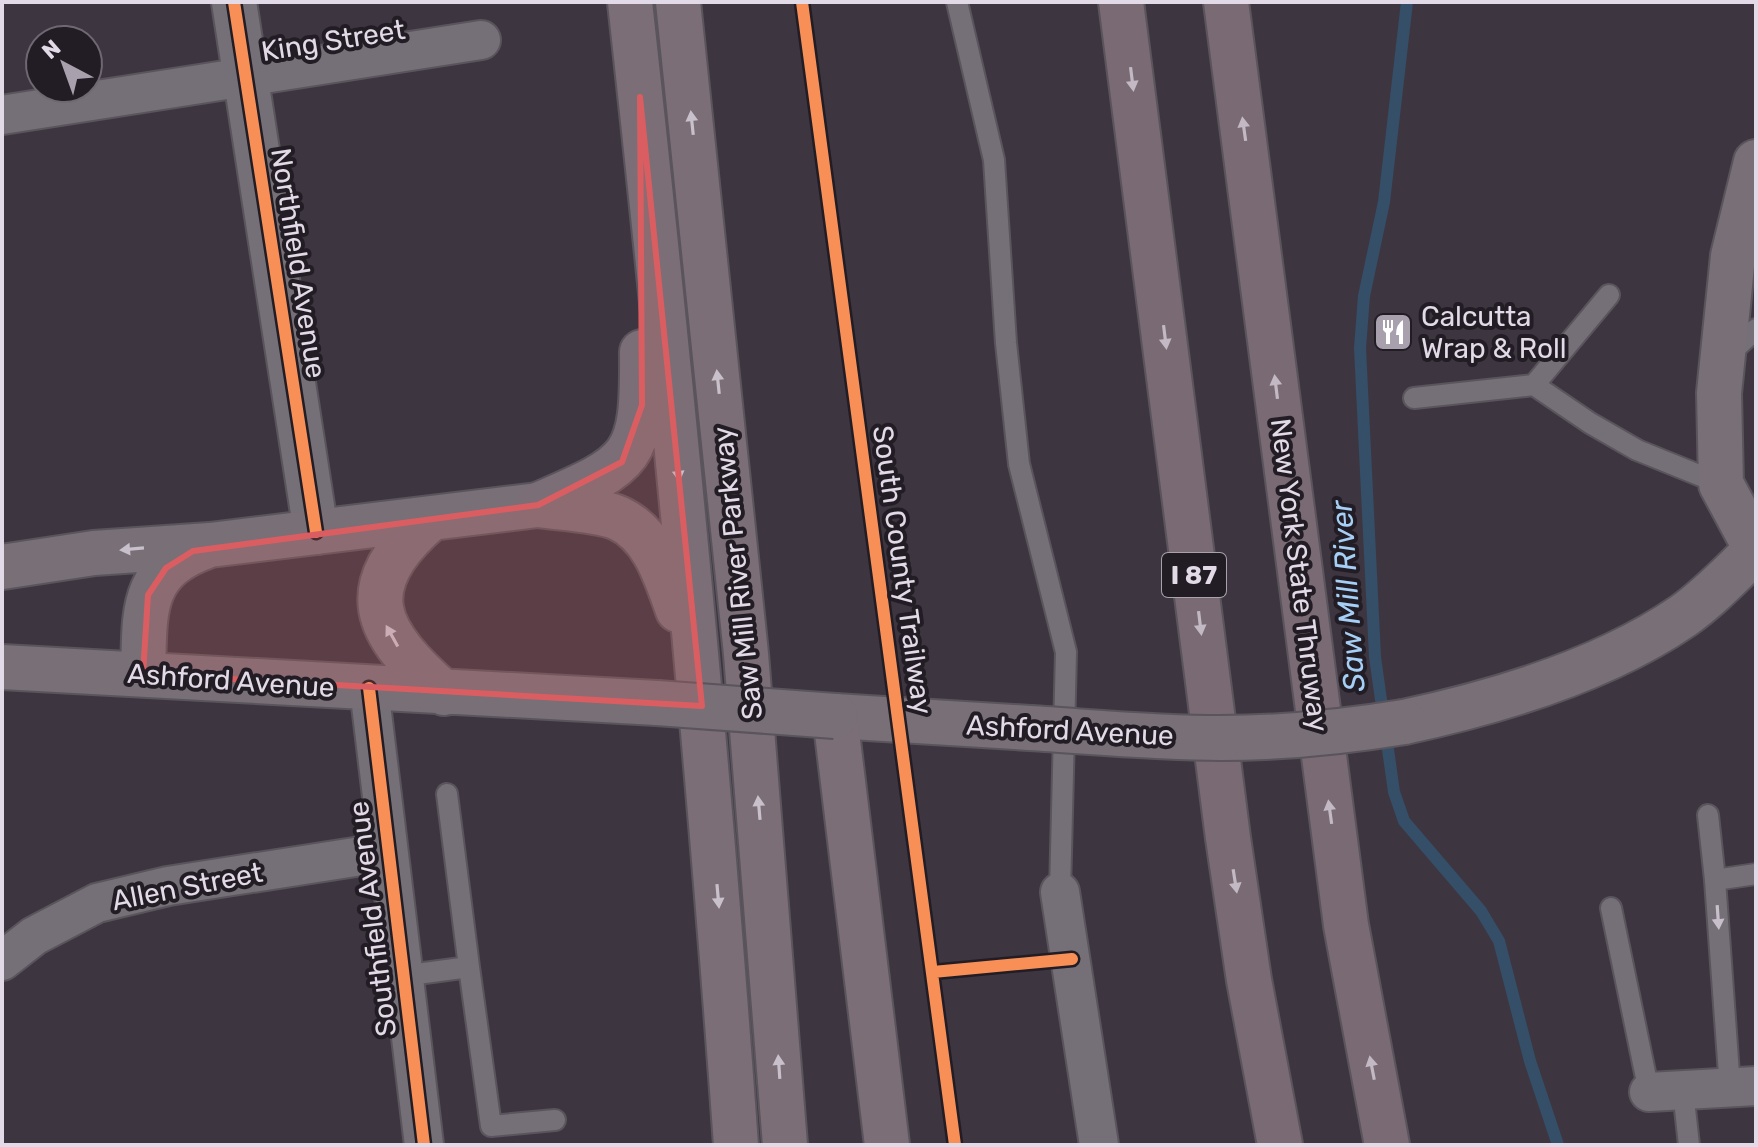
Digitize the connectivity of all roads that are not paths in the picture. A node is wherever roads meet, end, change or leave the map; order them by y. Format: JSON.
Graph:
{"nodes":[{"id":1,"x":234,"y":2,"type":"edge"},
{"id":2,"x":630,"y":2,"type":"edge"},
{"id":3,"x":678,"y":2,"type":"edge"},
{"id":4,"x":957,"y":2,"type":"edge"},
{"id":5,"x":1121,"y":2,"type":"edge"},
{"id":6,"x":1226,"y":2,"type":"edge"},
{"id":7,"x":481,"y":40,"type":"dead end"},
{"id":8,"x":246,"y":78,"type":"junction"},
{"id":9,"x":640,"y":97,"type":"junction"},
{"id":10,"x":2,"y":115,"type":"edge"},
{"id":11,"x":1756,"y":162,"type":"edge"},
{"id":12,"x":1609,"y":295,"type":"dead end"},
{"id":13,"x":1756,"y":329,"type":"edge"},
{"id":14,"x":1738,"y":368,"type":"edge"},
{"id":15,"x":1534,"y":385,"type":"junction"},
{"id":16,"x":1414,"y":398,"type":"dead end"},
{"id":17,"x":1721,"y":484,"type":"junction"},
{"id":18,"x":538,"y":505,"type":"junction"},
{"id":19,"x":430,"y":519,"type":"junction"},
{"id":20,"x":316,"y":532,"type":"junction"},
{"id":21,"x":210,"y":545,"type":"junction"},
{"id":22,"x":1756,"y":550,"type":"edge"},
{"id":23,"x":2,"y":567,"type":"edge"},
{"id":24,"x":698,"y":666,"type":"junction"},
{"id":25,"x":2,"y":667,"type":"edge"},
{"id":26,"x":143,"y":674,"type":"junction"},
{"id":27,"x":369,"y":688,"type":"junction"},
{"id":28,"x":444,"y":693,"type":"junction"},
{"id":29,"x":835,"y":716,"type":"junction"},
{"id":30,"x":447,"y":794,"type":"dead end"},
{"id":31,"x":1708,"y":815,"type":"dead end"},
{"id":32,"x":387,"y":852,"type":"junction"},
{"id":33,"x":1756,"y":874,"type":"edge"},
{"id":34,"x":1715,"y":880,"type":"junction"},
{"id":35,"x":1060,"y":892,"type":"joint"},
{"id":36,"x":1611,"y":908,"type":"dead end"},
{"id":37,"x":2,"y":961,"type":"edge"},
{"id":38,"x":469,"y":967,"type":"junction"},
{"id":39,"x":402,"y":976,"type":"junction"},
{"id":40,"x":1743,"y":1087,"type":"edge"},
{"id":41,"x":1666,"y":1092,"type":"junction"},
{"id":42,"x":555,"y":1120,"type":"dead end"},
{"id":43,"x":424,"y":1145,"type":"edge"},
{"id":44,"x":736,"y":1145,"type":"edge"},
{"id":45,"x":785,"y":1145,"type":"edge"},
{"id":46,"x":887,"y":1145,"type":"edge"},
{"id":47,"x":1099,"y":1145,"type":"edge"},
{"id":48,"x":1280,"y":1145,"type":"edge"},
{"id":49,"x":1387,"y":1145,"type":"edge"},
{"id":50,"x":1689,"y":1145,"type":"edge"}],
"edges":[{"from":1,"to":8,"type":"street","name":"Northfield Avenue"},
{"from":2,"to":9,"type":"highway","name":"Saw Mill River Parkway"},
{"from":45,"to":3,"type":"highway","name":"Saw Mill River Parkway","one_way":true},
{"from":4,"to":35,"type":"lane"},
{"from":5,"to":48,"type":"highway","number":"I 87","one_way":true},
{"from":49,"to":6,"type":"highway","name":"New York State Thruway","one_way":true},
{"from":7,"to":8,"type":"street","name":"King Street"},
{"from":8,"to":10,"type":"street","name":"King Street"},
{"from":8,"to":20,"type":"street","name":"Northfield Avenue"},
{"from":9,"to":18,"type":"highway"},
{"from":9,"to":24,"type":"highway","name":"Saw Mill River Parkway","one_way":true},
{"from":11,"to":14,"type":"main road"},
{"from":12,"to":15,"type":"lane"},
{"from":13,"to":14,"type":"lane"},
{"from":14,"to":17,"type":"main road"},
{"from":15,"to":16,"type":"lane"},
{"from":15,"to":17,"type":"lane"},
{"from":17,"to":22,"type":"main road"},
{"from":18,"to":19,"type":"main road"},
{"from":18,"to":24,"type":"highway"},
{"from":19,"to":20,"type":"main road"},
{"from":28,"to":19,"type":"main road","one_way":true},
{"from":20,"to":21,"type":"main road"},
{"from":21,"to":23,"type":"main road","one_way":true},
{"from":21,"to":26,"type":"main road"},
{"from":22,"to":29,"type":"main road","name":"Ashford Avenue","bridge":true},
{"from":24,"to":44,"type":"highway","name":"Saw Mill River Parkway","one_way":true},
{"from":25,"to":26,"type":"main road","name":"Ashford Avenue"},
{"from":26,"to":27,"type":"main road","name":"Ashford Avenue"},
{"from":27,"to":28,"type":"main road","name":"Ashford Avenue"},
{"from":27,"to":32,"type":"street","name":"Southfield Avenue"},
{"from":28,"to":29,"type":"main road","name":"Ashford Avenue","bridge":true},
{"from":29,"to":46,"type":"highway"},
{"from":30,"to":38,"type":"lane"},
{"from":31,"to":34,"type":"lane"},
{"from":32,"to":37,"type":"street","name":"Allen Street"},
{"from":32,"to":39,"type":"street","name":"Southfield Avenue"},
{"from":33,"to":34,"type":"lane"},
{"from":34,"to":40,"type":"lane","one_way":true},
{"from":35,"to":47,"type":"street"},
{"from":36,"to":41,"type":"lane"},
{"from":38,"to":39,"type":"lane"},
{"from":38,"to":42,"type":"lane"},
{"from":39,"to":43,"type":"street","name":"Southfield Avenue"},
{"from":40,"to":41,"type":"street"},
{"from":41,"to":50,"type":"lane"}]}
